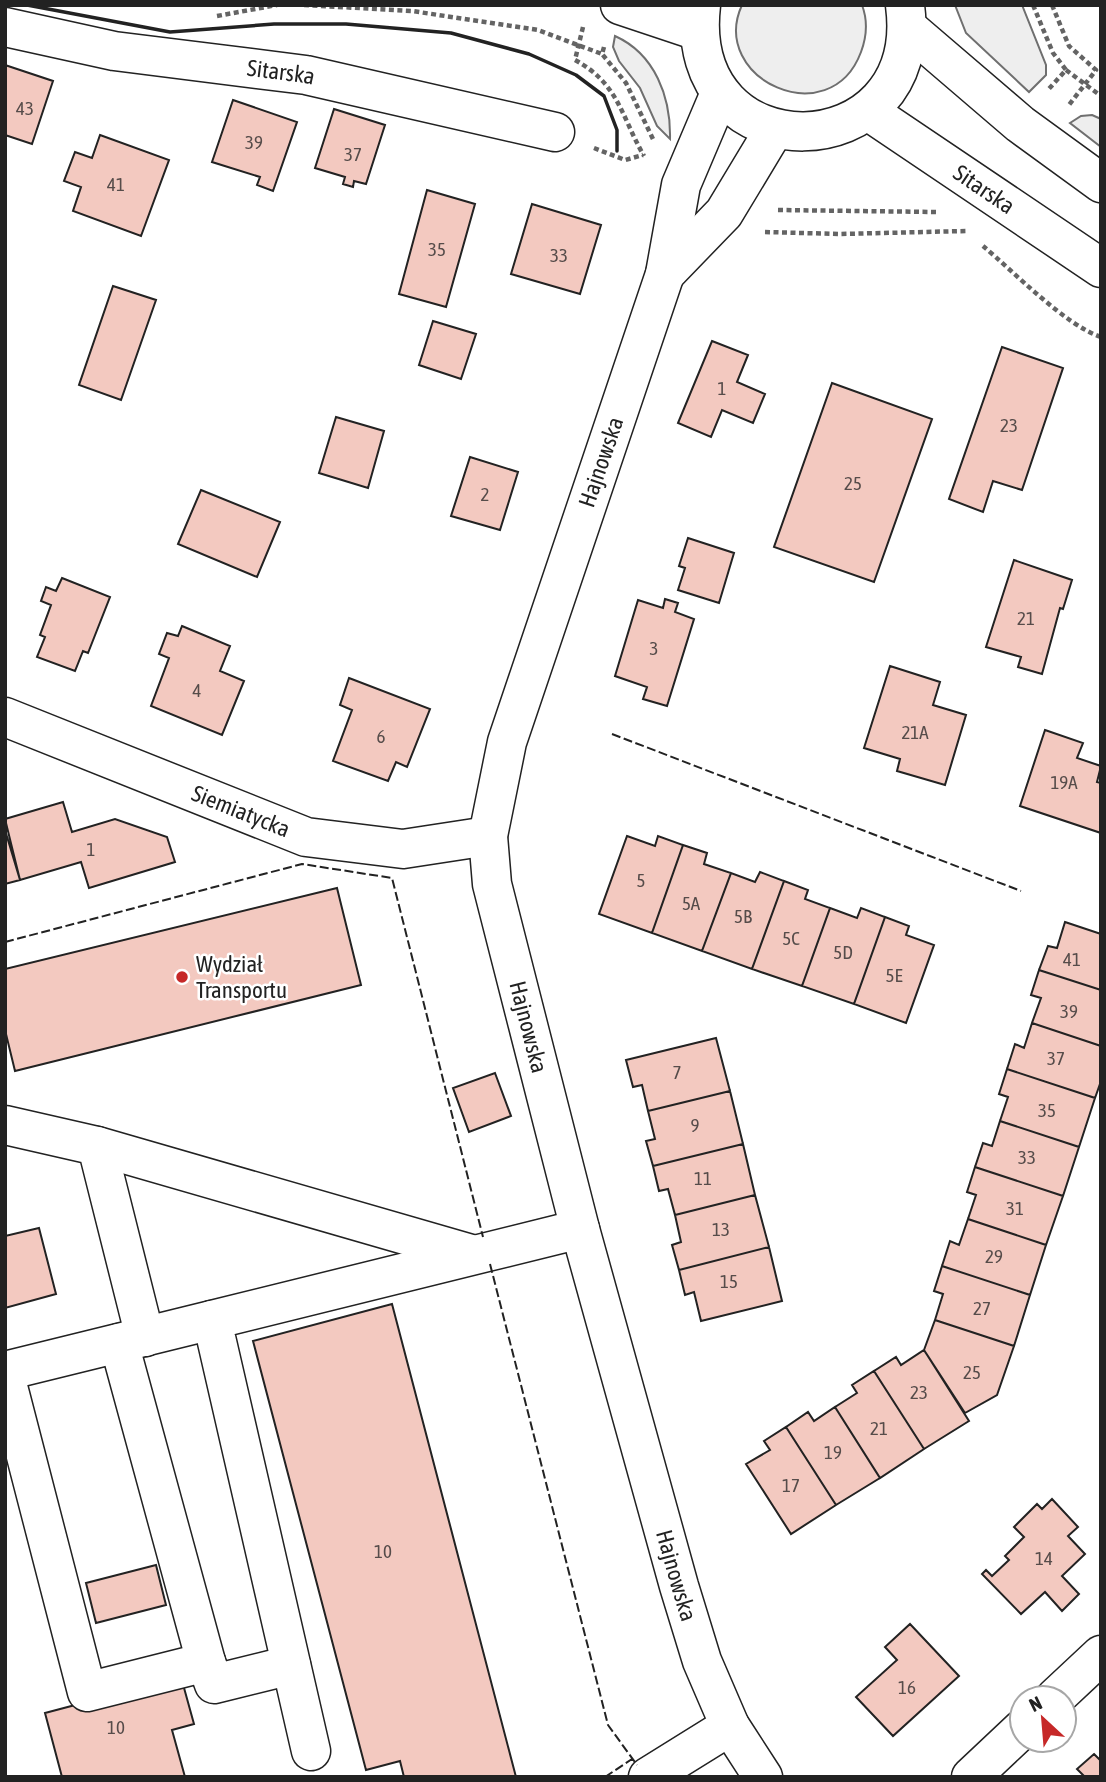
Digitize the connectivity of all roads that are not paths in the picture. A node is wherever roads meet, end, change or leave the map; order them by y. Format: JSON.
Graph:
{"nodes":[{"id":1,"x":620,"y":5,"type":"edge"},
{"id":2,"x":906,"y":17,"type":"edge"},
{"id":3,"x":700,"y":18,"type":"edge"},
{"id":4,"x":5,"y":27,"type":"edge"},
{"id":5,"x":720,"y":93,"type":"junction"},
{"id":6,"x":868,"y":111,"type":"junction"},
{"id":7,"x":774,"y":130,"type":"junction"},
{"id":8,"x":555,"y":132,"type":"dead end"},
{"id":9,"x":1101,"y":183,"type":"edge"},
{"id":10,"x":1101,"y":268,"type":"edge"},
{"id":11,"x":664,"y":274,"type":"junction"},
{"id":12,"x":5,"y":717,"type":"edge"},
{"id":13,"x":488,"y":836,"type":"junction"},
{"id":14,"x":5,"y":1125,"type":"edge"},
{"id":15,"x":97,"y":1146,"type":"junction"},
{"id":16,"x":580,"y":1229,"type":"junction"},
{"id":17,"x":473,"y":1255,"type":"junction"},
{"id":18,"x":212,"y":1320,"type":"junction"},
{"id":19,"x":132,"y":1340,"type":"junction"},
{"id":20,"x":5,"y":1373,"type":"edge"},
{"id":21,"x":1101,"y":1655,"type":"edge"},
{"id":22,"x":206,"y":1662,"type":"junction"},
{"id":23,"x":291,"y":1665,"type":"junction"},
{"id":24,"x":1070,"y":1684,"type":"edge"},
{"id":25,"x":730,"y":1726,"type":"junction"},
{"id":26,"x":1008,"y":1742,"type":"edge"},
{"id":27,"x":311,"y":1751,"type":"dead end"},
{"id":28,"x":648,"y":1777,"type":"edge"},
{"id":29,"x":763,"y":1777,"type":"edge"},
{"id":30,"x":971,"y":1777,"type":"edge"}],
"edges":[{"from":1,"to":3,"type":"street"},
{"from":2,"to":6,"type":"street"},
{"from":2,"to":9,"type":"street"},
{"from":3,"to":5,"type":"street"},
{"from":4,"to":8,"type":"street","name":"Sitarska"},
{"from":5,"to":7,"type":"street"},
{"from":5,"to":11,"type":"street","name":"Hajnowska"},
{"from":6,"to":7,"type":"street"},
{"from":6,"to":10,"type":"street","name":"Sitarska"},
{"from":7,"to":11,"type":"street","name":"Hajnowska"},
{"from":11,"to":13,"type":"street","name":"Hajnowska"},
{"from":12,"to":13,"type":"street","name":"Siemiatycka"},
{"from":13,"to":16,"type":"street","name":"Hajnowska"},
{"from":14,"to":15,"type":"street"},
{"from":15,"to":17,"type":"street"},
{"from":15,"to":19,"type":"street"},
{"from":16,"to":17,"type":"street"},
{"from":16,"to":25,"type":"street","name":"Hajnowska"},
{"from":17,"to":18,"type":"street"},
{"from":18,"to":19,"type":"street"},
{"from":18,"to":23,"type":"street"},
{"from":19,"to":20,"type":"street"},
{"from":19,"to":22,"type":"street"},
{"from":20,"to":22,"type":"street"},
{"from":21,"to":24,"type":"street"},
{"from":22,"to":23,"type":"street"},
{"from":23,"to":27,"type":"street"},
{"from":25,"to":28,"type":"street"},
{"from":25,"to":29,"type":"street","name":"Hajnowska"},
{"from":26,"to":30,"type":"street"}]}
